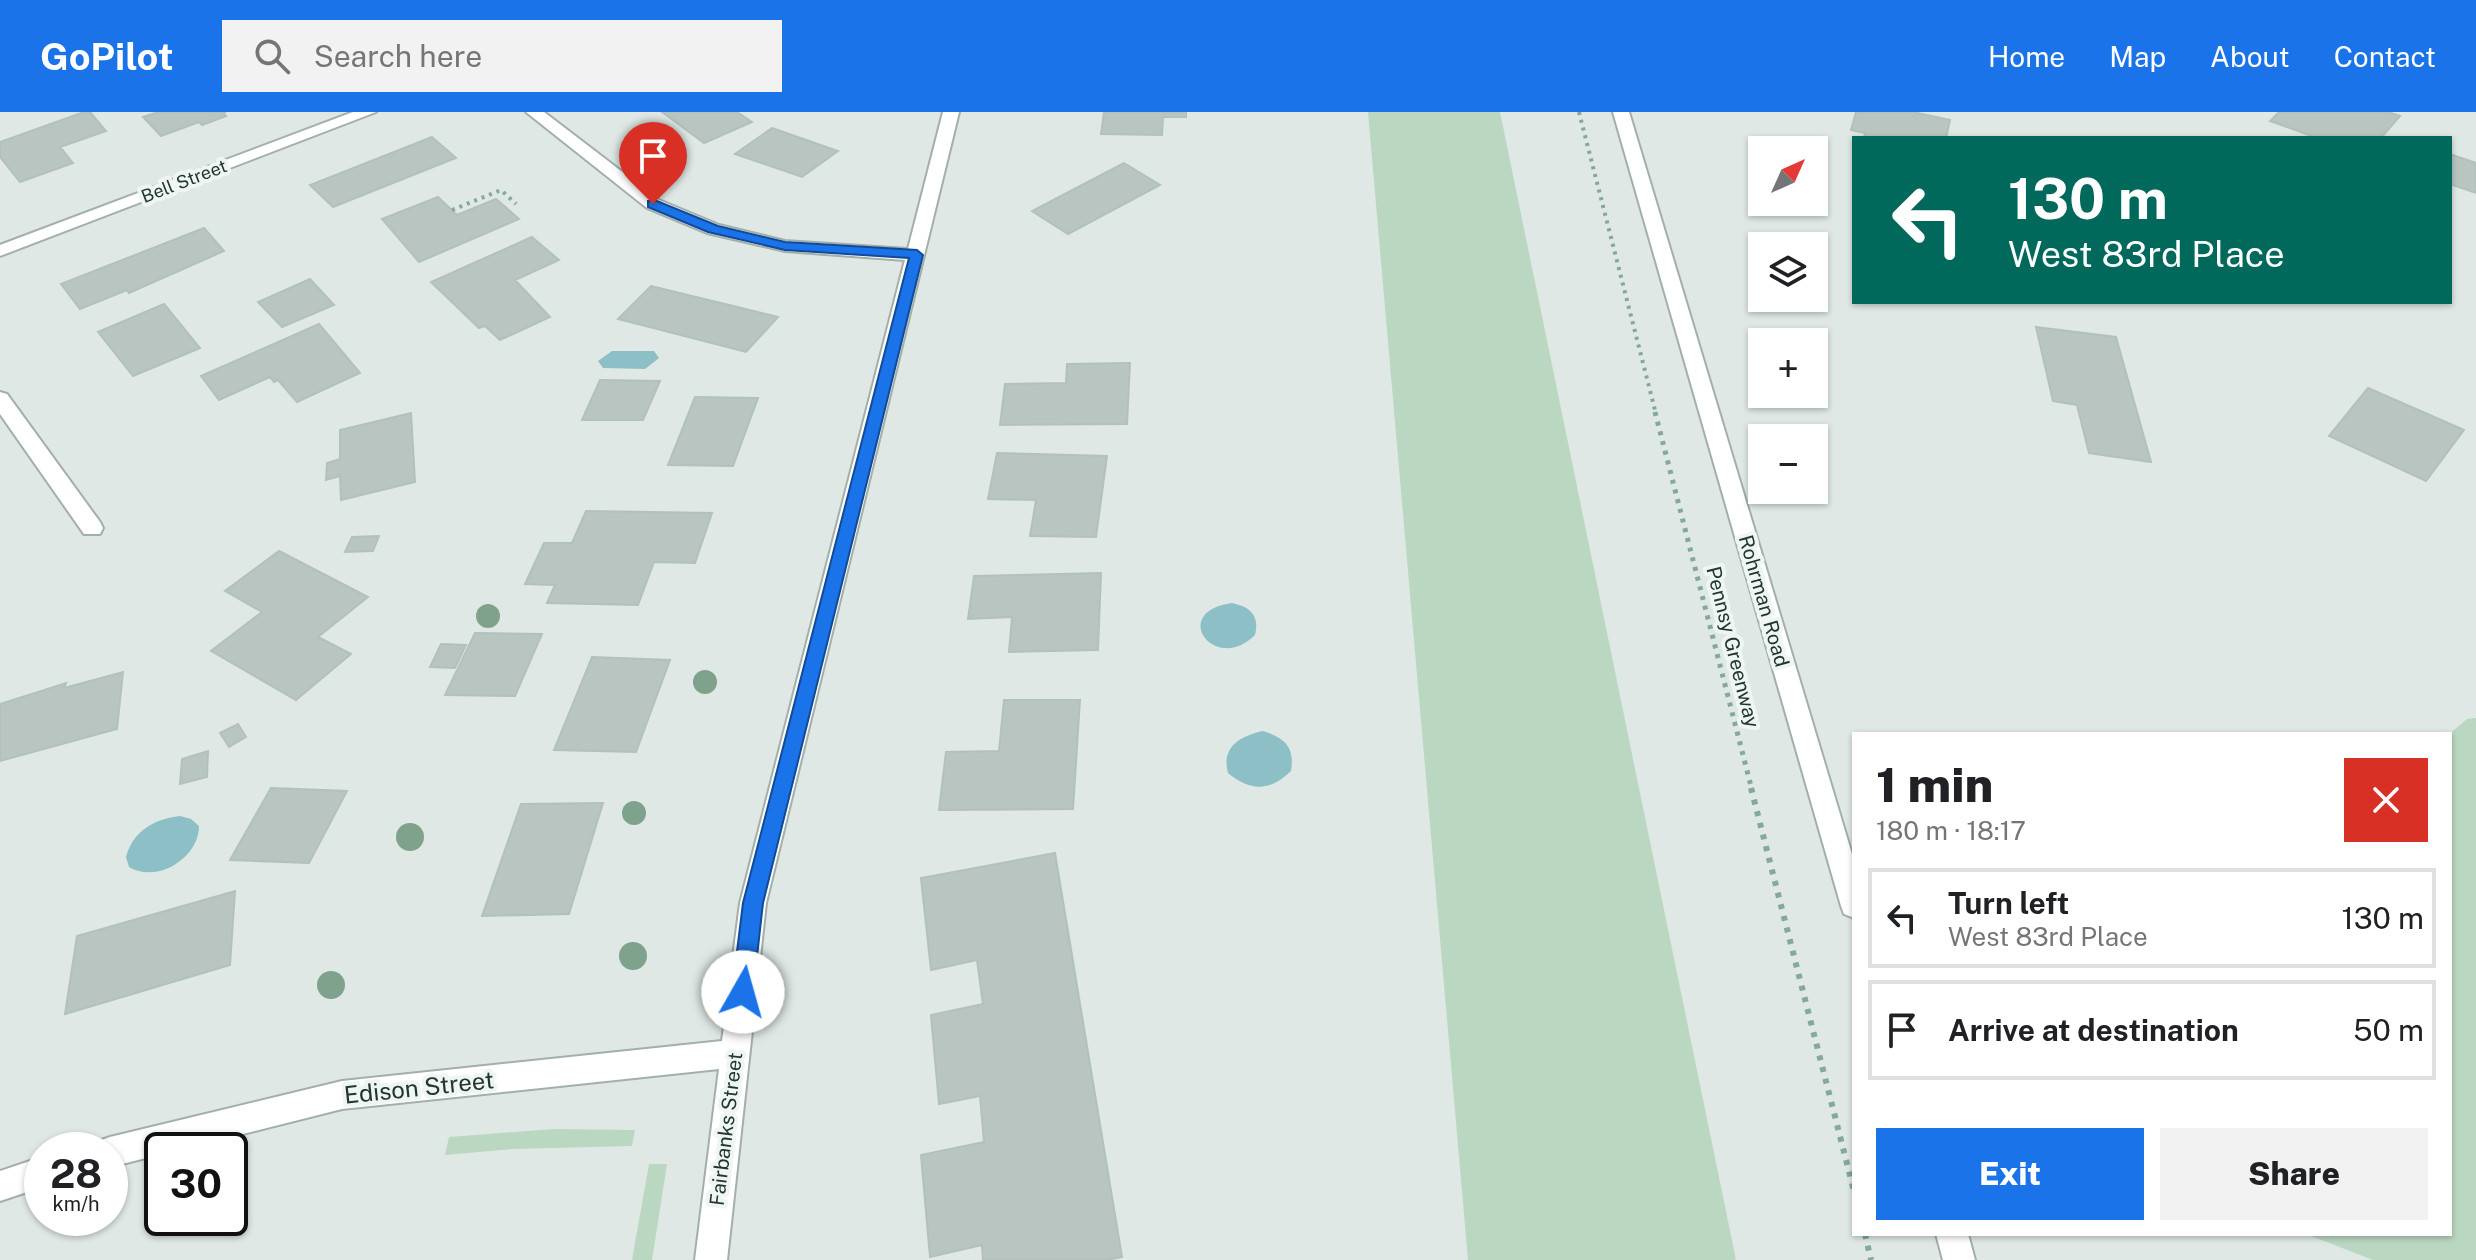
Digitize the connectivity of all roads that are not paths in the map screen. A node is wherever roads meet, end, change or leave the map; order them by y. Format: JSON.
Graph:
{"nodes":[{"id":1,"x":368,"y":112,"type":"edge"},
{"id":2,"x":534,"y":112,"type":"edge"},
{"id":3,"x":951,"y":112,"type":"edge"},
{"id":4,"x":1621,"y":112,"type":"edge"},
{"id":5,"x":0,"y":251,"type":"edge"},
{"id":6,"x":917,"y":255,"type":"junction"},
{"id":7,"x":0,"y":399,"type":"edge"},
{"id":8,"x":92,"y":528,"type":"dead end"},
{"id":9,"x":1852,"y":899,"type":"edge"},
{"id":10,"x":734,"y":1054,"type":"junction"},
{"id":11,"x":128,"y":1148,"type":"edge"},
{"id":12,"x":24,"y":1178,"type":"edge"},
{"id":13,"x":0,"y":1186,"type":"edge"},
{"id":14,"x":1953,"y":1236,"type":"edge"},
{"id":15,"x":711,"y":1260,"type":"edge"},
{"id":16,"x":1959,"y":1260,"type":"edge"}],
"edges":[{"from":1,"to":5,"type":"street","name":"Bell Street"},
{"from":2,"to":6,"type":"street"},
{"from":3,"to":6,"type":"street","name":"Fairbanks Street"},
{"from":4,"to":9,"type":"street","name":"Rohrman Road"},
{"from":6,"to":10,"type":"street","name":"Fairbanks Street"},
{"from":7,"to":8,"type":"street"},
{"from":10,"to":11,"type":"street","name":"Edison Street"},
{"from":10,"to":15,"type":"street","name":"Fairbanks Street"},
{"from":12,"to":13,"type":"street"},
{"from":14,"to":16,"type":"street"}]}
